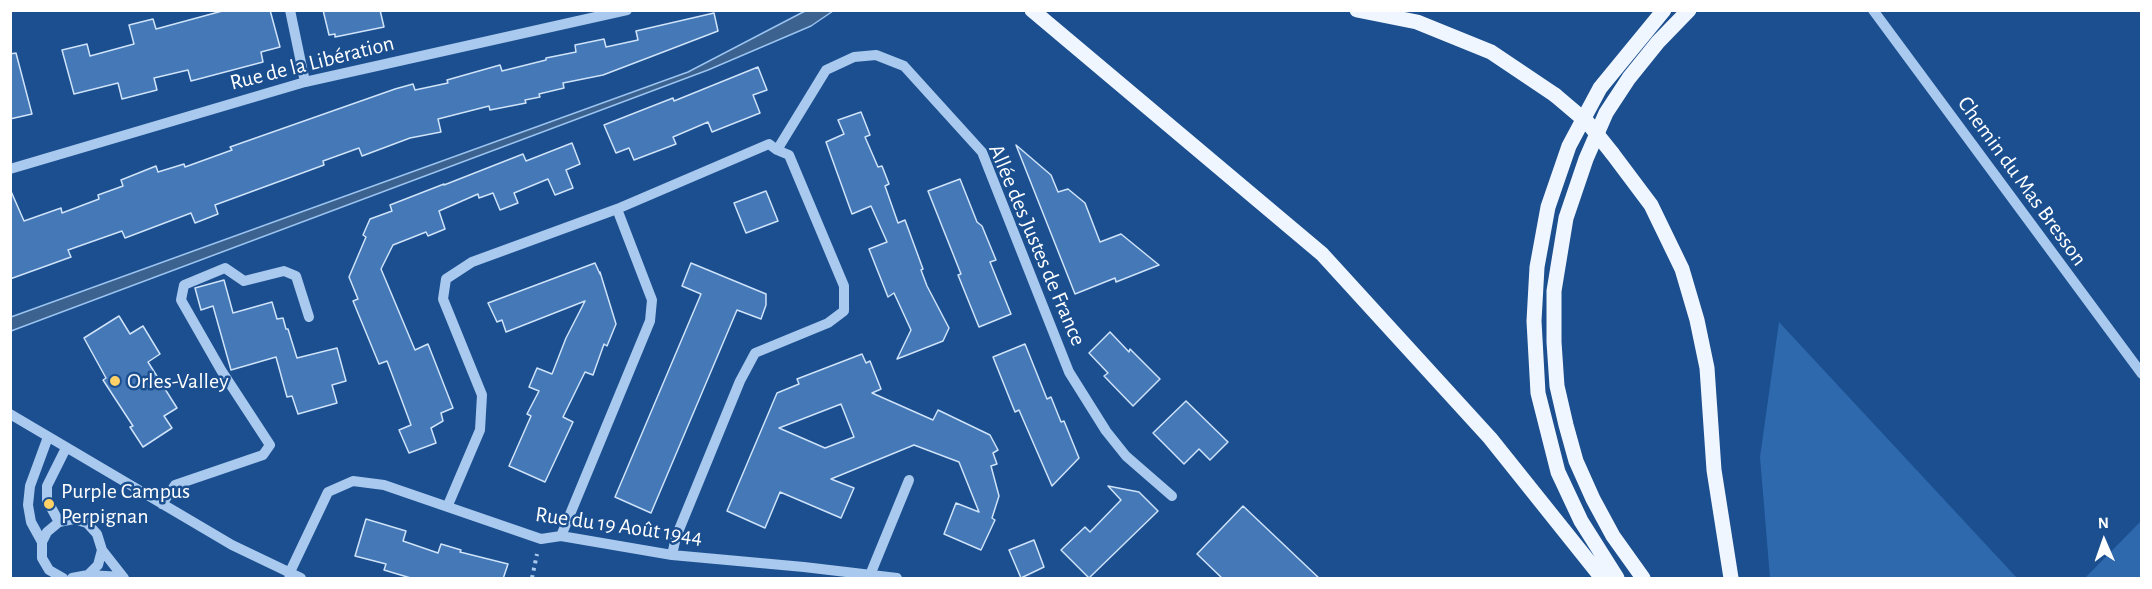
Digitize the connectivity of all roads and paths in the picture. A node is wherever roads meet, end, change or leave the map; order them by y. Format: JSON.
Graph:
{"nodes":[{"id":1,"x":290,"y":10,"type":"edge"},
{"id":2,"x":627,"y":10,"type":"edge"},
{"id":3,"x":1032,"y":10,"type":"edge"},
{"id":4,"x":1357,"y":10,"type":"edge"},
{"id":5,"x":1664,"y":10,"type":"edge"},
{"id":6,"x":1689,"y":10,"type":"edge"},
{"id":7,"x":1873,"y":10,"type":"edge"},
{"id":8,"x":305,"y":82,"type":"junction"},
{"id":9,"x":777,"y":150,"type":"junction"},
{"id":10,"x":10,"y":169,"type":"edge"},
{"id":11,"x":617,"y":209,"type":"junction"},
{"id":12,"x":309,"y":317,"type":"dead end"},
{"id":13,"x":2142,"y":374,"type":"edge"},
{"id":14,"x":10,"y":414,"type":"edge"},
{"id":15,"x":48,"y":437,"type":"junction"},
{"id":16,"x":66,"y":448,"type":"junction"},
{"id":17,"x":909,"y":480,"type":"dead end"},
{"id":18,"x":1172,"y":496,"type":"dead end"},
{"id":19,"x":162,"y":504,"type":"junction"},
{"id":20,"x":448,"y":506,"type":"junction"},
{"id":21,"x":59,"y":522,"type":"junction"},
{"id":22,"x":561,"y":536,"type":"junction"},
{"id":23,"x":541,"y":539,"type":"junction"},
{"id":24,"x":42,"y":542,"type":"junction"},
{"id":25,"x":102,"y":550,"type":"junction"},
{"id":26,"x":672,"y":555,"type":"junction"},
{"id":27,"x":785,"y":566,"type":"junction"},
{"id":28,"x":49,"y":574,"type":"edge"},
{"id":29,"x":88,"y":575,"type":"junction"},
{"id":30,"x":870,"y":575,"type":"junction"},
{"id":31,"x":289,"y":576,"type":"edge"},
{"id":32,"x":124,"y":578,"type":"edge"},
{"id":33,"x":63,"y":579,"type":"edge"},
{"id":34,"x":72,"y":579,"type":"edge"},
{"id":35,"x":301,"y":579,"type":"edge"},
{"id":36,"x":532,"y":579,"type":"edge"},
{"id":37,"x":784,"y":579,"type":"edge"},
{"id":38,"x":897,"y":579,"type":"edge"},
{"id":39,"x":1602,"y":579,"type":"edge"},
{"id":40,"x":1617,"y":579,"type":"edge"},
{"id":41,"x":1643,"y":579,"type":"edge"},
{"id":42,"x":1731,"y":579,"type":"edge"}],
"edges":[{"from":1,"to":8,"type":"street"},
{"from":2,"to":8,"type":"street","name":"Rue de la Libération"},
{"from":3,"to":39,"type":"main road"},
{"from":4,"to":42,"type":"main road","bridge":true},
{"from":5,"to":40,"type":"main road"},
{"from":6,"to":41,"type":"main road"},
{"from":7,"to":13,"type":"street","name":"Chemin du Mas Bresson"},
{"from":8,"to":10,"type":"street","name":"Rue de la Libération"},
{"from":9,"to":11,"type":"street"},
{"from":9,"to":18,"type":"street","name":"Allée des Justes de France"},
{"from":9,"to":26,"type":"street"},
{"from":11,"to":20,"type":"street"},
{"from":11,"to":22,"type":"street"},
{"from":12,"to":19,"type":"street"},
{"from":14,"to":15,"type":"street"},
{"from":15,"to":16,"type":"street"},
{"from":15,"to":24,"type":"street"},
{"from":16,"to":19,"type":"street"},
{"from":16,"to":21,"type":"street"},
{"from":17,"to":30,"type":"street"},
{"from":19,"to":31,"type":"street"},
{"from":20,"to":23,"type":"street","name":"Rue du 19 Août 1944"},
{"from":20,"to":31,"type":"street","name":"Rue du 19 Août 1944"},
{"from":21,"to":24,"type":"street"},
{"from":21,"to":25,"type":"street"},
{"from":22,"to":23,"type":"street","name":"Rue du 19 Août 1944"},
{"from":22,"to":26,"type":"street","name":"Rue du 19 Août 1944"},
{"from":23,"to":36,"type":"path"},
{"from":24,"to":28,"type":"street"},
{"from":25,"to":29,"type":"street"},
{"from":25,"to":32,"type":"street"},
{"from":26,"to":27,"type":"street","name":"Rue du 19 Août 1944"},
{"from":27,"to":30,"type":"street","name":"Rue du 19 Août 1944"},
{"from":27,"to":37,"type":"street"},
{"from":28,"to":33,"type":"street"},
{"from":29,"to":32,"type":"street"},
{"from":29,"to":34,"type":"street"},
{"from":30,"to":38,"type":"street","name":"Rue du 19 Août 1944"},
{"from":31,"to":35,"type":"street"}]}
